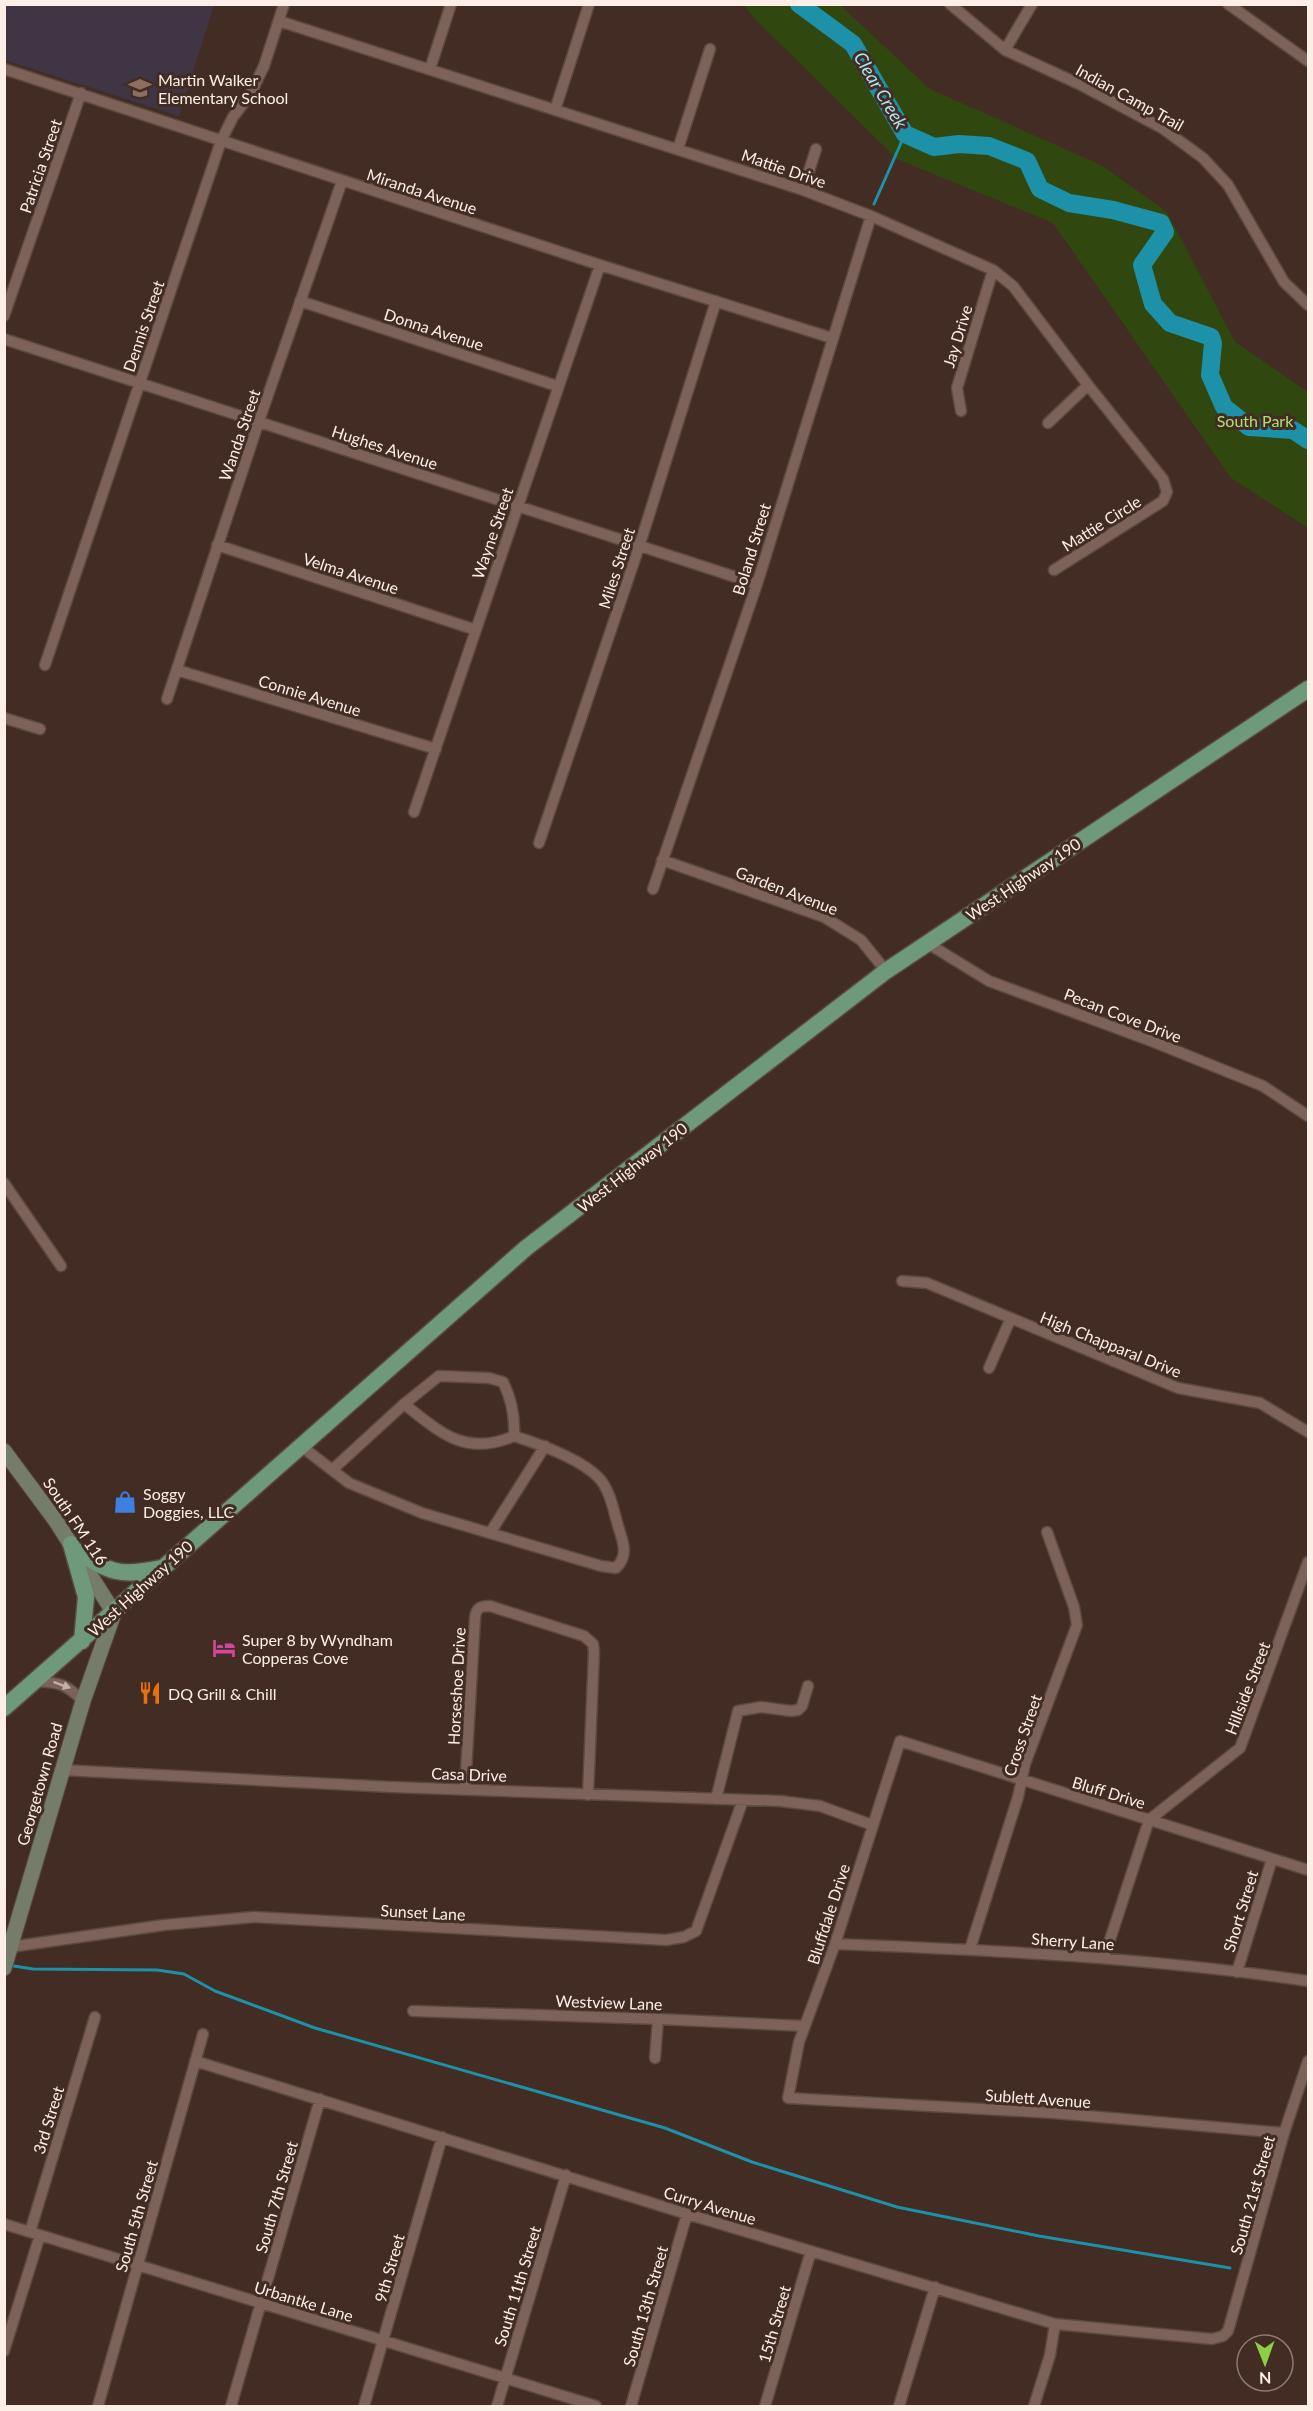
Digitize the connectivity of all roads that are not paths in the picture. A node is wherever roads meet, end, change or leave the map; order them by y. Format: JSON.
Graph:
{"nodes":[{"id":1,"x":284,"y":4,"type":"edge"},
{"id":2,"x":451,"y":4,"type":"edge"},
{"id":3,"x":589,"y":4,"type":"edge"},
{"id":4,"x":950,"y":4,"type":"edge"},
{"id":5,"x":1032,"y":4,"type":"edge"},
{"id":6,"x":1228,"y":4,"type":"edge"},
{"id":7,"x":279,"y":21,"type":"junction"},
{"id":8,"x":710,"y":49,"type":"dead end"},
{"id":9,"x":1005,"y":50,"type":"junction"},
{"id":10,"x":1308,"y":61,"type":"edge"},
{"id":11,"x":4,"y":69,"type":"edge"},
{"id":12,"x":430,"y":69,"type":"junction"},
{"id":13,"x":81,"y":93,"type":"junction"},
{"id":14,"x":555,"y":110,"type":"junction"},
{"id":15,"x":221,"y":141,"type":"junction"},
{"id":16,"x":678,"y":149,"type":"junction"},
{"id":17,"x":816,"y":149,"type":"dead end"},
{"id":18,"x":342,"y":180,"type":"junction"},
{"id":19,"x":803,"y":190,"type":"junction"},
{"id":20,"x":871,"y":216,"type":"junction"},
{"id":21,"x":600,"y":265,"type":"junction"},
{"id":22,"x":993,"y":270,"type":"junction"},
{"id":23,"x":300,"y":301,"type":"junction"},
{"id":24,"x":716,"y":301,"type":"junction"},
{"id":25,"x":1308,"y":305,"type":"edge"},
{"id":26,"x":4,"y":316,"type":"edge"},
{"id":27,"x":832,"y":338,"type":"junction"},
{"id":28,"x":4,"y":339,"type":"edge"},
{"id":29,"x":139,"y":382,"type":"junction"},
{"id":30,"x":1088,"y":385,"type":"junction"},
{"id":31,"x":557,"y":386,"type":"junction"},
{"id":32,"x":961,"y":411,"type":"dead end"},
{"id":33,"x":259,"y":421,"type":"junction"},
{"id":34,"x":1048,"y":423,"type":"dead end"},
{"id":35,"x":1163,"y":501,"type":"joint"},
{"id":36,"x":517,"y":507,"type":"junction"},
{"id":37,"x":217,"y":545,"type":"junction"},
{"id":38,"x":639,"y":547,"type":"junction"},
{"id":39,"x":1054,"y":570,"type":"dead end"},
{"id":40,"x":757,"y":584,"type":"junction"},
{"id":41,"x":476,"y":630,"type":"junction"},
{"id":42,"x":45,"y":665,"type":"dead end"},
{"id":43,"x":177,"y":670,"type":"junction"},
{"id":44,"x":1308,"y":689,"type":"edge"},
{"id":45,"x":167,"y":699,"type":"dead end"},
{"id":46,"x":4,"y":718,"type":"edge"},
{"id":47,"x":40,"y":729,"type":"dead end"},
{"id":48,"x":436,"y":749,"type":"junction"},
{"id":49,"x":414,"y":812,"type":"dead end"},
{"id":50,"x":540,"y":843,"type":"dead end"},
{"id":51,"x":662,"y":860,"type":"junction"},
{"id":52,"x":653,"y":889,"type":"dead end"},
{"id":53,"x":927,"y":943,"type":"junction"},
{"id":54,"x":886,"y":971,"type":"junction"},
{"id":55,"x":1308,"y":1116,"type":"edge"},
{"id":56,"x":4,"y":1183,"type":"edge"},
{"id":57,"x":61,"y":1266,"type":"dead end"},
{"id":58,"x":902,"y":1281,"type":"dead end"},
{"id":59,"x":1011,"y":1318,"type":"junction"},
{"id":60,"x":989,"y":1368,"type":"dead end"},
{"id":61,"x":404,"y":1404,"type":"junction"},
{"id":62,"x":1308,"y":1432,"type":"edge"},
{"id":63,"x":514,"y":1436,"type":"junction"},
{"id":64,"x":301,"y":1446,"type":"junction"},
{"id":65,"x":545,"y":1446,"type":"junction"},
{"id":66,"x":4,"y":1451,"type":"edge"},
{"id":67,"x":332,"y":1470,"type":"junction"},
{"id":68,"x":1047,"y":1532,"type":"dead end"},
{"id":69,"x":490,"y":1533,"type":"junction"},
{"id":70,"x":73,"y":1547,"type":"junction"},
{"id":71,"x":1308,"y":1562,"type":"edge"},
{"id":72,"x":162,"y":1568,"type":"junction"},
{"id":73,"x":114,"y":1613,"type":"junction"},
{"id":74,"x":82,"y":1641,"type":"junction"},
{"id":75,"x":36,"y":1681,"type":"junction"},
{"id":76,"x":808,"y":1686,"type":"dead end"},
{"id":77,"x":83,"y":1701,"type":"junction"},
{"id":78,"x":4,"y":1708,"type":"edge"},
{"id":79,"x":900,"y":1741,"type":"joint"},
{"id":80,"x":62,"y":1770,"type":"junction"},
{"id":81,"x":1022,"y":1780,"type":"junction"},
{"id":82,"x":465,"y":1789,"type":"junction"},
{"id":83,"x":588,"y":1795,"type":"junction"},
{"id":84,"x":716,"y":1799,"type":"junction"},
{"id":85,"x":743,"y":1800,"type":"junction"},
{"id":86,"x":1149,"y":1820,"type":"junction"},
{"id":87,"x":872,"y":1825,"type":"junction"},
{"id":88,"x":1272,"y":1859,"type":"junction"},
{"id":89,"x":1308,"y":1870,"type":"edge"},
{"id":90,"x":835,"y":1944,"type":"junction"},
{"id":91,"x":10,"y":1947,"type":"junction"},
{"id":92,"x":970,"y":1949,"type":"junction"},
{"id":93,"x":1104,"y":1958,"type":"junction"},
{"id":94,"x":4,"y":1968,"type":"edge"},
{"id":95,"x":1237,"y":1972,"type":"junction"},
{"id":96,"x":1308,"y":1981,"type":"edge"},
{"id":97,"x":413,"y":2011,"type":"dead end"},
{"id":98,"x":95,"y":2017,"type":"dead end"},
{"id":99,"x":658,"y":2019,"type":"junction"},
{"id":100,"x":805,"y":2026,"type":"junction"},
{"id":101,"x":203,"y":2034,"type":"dead end"},
{"id":102,"x":655,"y":2058,"type":"dead end"},
{"id":103,"x":195,"y":2061,"type":"junction"},
{"id":104,"x":1308,"y":2061,"type":"edge"},
{"id":105,"x":788,"y":2098,"type":"joint"},
{"id":106,"x":320,"y":2099,"type":"junction"},
{"id":107,"x":1284,"y":2133,"type":"junction"},
{"id":108,"x":442,"y":2137,"type":"junction"},
{"id":109,"x":566,"y":2175,"type":"junction"},
{"id":110,"x":687,"y":2214,"type":"junction"},
{"id":111,"x":4,"y":2224,"type":"edge"},
{"id":112,"x":35,"y":2234,"type":"junction"},
{"id":113,"x":811,"y":2251,"type":"junction"},
{"id":114,"x":137,"y":2265,"type":"junction"},
{"id":115,"x":935,"y":2287,"type":"junction"},
{"id":116,"x":262,"y":2304,"type":"junction"},
{"id":117,"x":1056,"y":2324,"type":"junction"},
{"id":118,"x":1223,"y":2336,"type":"joint"},
{"id":119,"x":384,"y":2340,"type":"junction"},
{"id":120,"x":4,"y":2351,"type":"edge"},
{"id":121,"x":506,"y":2378,"type":"junction"},
{"id":122,"x":98,"y":2406,"type":"edge"},
{"id":123,"x":231,"y":2406,"type":"edge"},
{"id":124,"x":364,"y":2406,"type":"edge"},
{"id":125,"x":497,"y":2406,"type":"edge"},
{"id":126,"x":596,"y":2406,"type":"edge"},
{"id":127,"x":631,"y":2406,"type":"edge"},
{"id":128,"x":765,"y":2406,"type":"edge"},
{"id":129,"x":899,"y":2406,"type":"edge"},
{"id":130,"x":1034,"y":2406,"type":"edge"}],
"edges":[{"from":1,"to":7,"type":"street","name":"Dennis Street"},
{"from":2,"to":12,"type":"street"},
{"from":3,"to":14,"type":"street"},
{"from":4,"to":9,"type":"street","name":"Indian Camp Trail"},
{"from":5,"to":9,"type":"street"},
{"from":6,"to":10,"type":"street"},
{"from":7,"to":12,"type":"street","name":"Mattie Drive"},
{"from":7,"to":15,"type":"street","name":"Dennis Street"},
{"from":8,"to":16,"type":"street"},
{"from":9,"to":25,"type":"street","name":"Indian Camp Trail"},
{"from":11,"to":13,"type":"street","name":"Miranda Avenue"},
{"from":12,"to":14,"type":"street","name":"Mattie Drive"},
{"from":13,"to":15,"type":"street","name":"Miranda Avenue"},
{"from":13,"to":26,"type":"street","name":"Patricia Street"},
{"from":14,"to":16,"type":"street","name":"Mattie Drive"},
{"from":15,"to":18,"type":"street","name":"Miranda Avenue"},
{"from":15,"to":29,"type":"street","name":"Dennis Street"},
{"from":16,"to":19,"type":"street","name":"Mattie Drive"},
{"from":17,"to":19,"type":"street"},
{"from":18,"to":21,"type":"street","name":"Miranda Avenue"},
{"from":18,"to":23,"type":"street","name":"Wanda Street"},
{"from":19,"to":20,"type":"street","name":"Mattie Drive"},
{"from":20,"to":22,"type":"street","name":"Mattie Drive"},
{"from":20,"to":27,"type":"street","name":"Boland Street"},
{"from":21,"to":24,"type":"street","name":"Miranda Avenue"},
{"from":21,"to":31,"type":"street","name":"Wayne Street"},
{"from":22,"to":30,"type":"street","name":"Mattie Drive"},
{"from":22,"to":32,"type":"street","name":"Jay Drive"},
{"from":23,"to":31,"type":"street","name":"Donna Avenue"},
{"from":23,"to":33,"type":"street","name":"Wanda Street"},
{"from":24,"to":27,"type":"street","name":"Miranda Avenue"},
{"from":24,"to":38,"type":"street","name":"Miles Street"},
{"from":27,"to":40,"type":"street","name":"Boland Street"},
{"from":28,"to":29,"type":"street","name":"Hughes Avenue"},
{"from":29,"to":33,"type":"street","name":"Hughes Avenue"},
{"from":29,"to":42,"type":"street","name":"Dennis Street"},
{"from":30,"to":34,"type":"street"},
{"from":30,"to":35,"type":"street","name":"Mattie Drive"},
{"from":31,"to":36,"type":"street","name":"Wayne Street"},
{"from":33,"to":36,"type":"street","name":"Hughes Avenue"},
{"from":33,"to":37,"type":"street","name":"Wanda Street"},
{"from":35,"to":39,"type":"street","name":"Mattie Circle"},
{"from":36,"to":38,"type":"street","name":"Hughes Avenue"},
{"from":36,"to":41,"type":"street","name":"Wayne Street"},
{"from":37,"to":41,"type":"street","name":"Velma Avenue"},
{"from":37,"to":43,"type":"street","name":"Wanda Street"},
{"from":38,"to":40,"type":"street","name":"Hughes Avenue"},
{"from":38,"to":50,"type":"street","name":"Miles Street"},
{"from":40,"to":51,"type":"street","name":"Boland Street"},
{"from":41,"to":48,"type":"street","name":"Wayne Street"},
{"from":43,"to":45,"type":"street","name":"Wanda Street"},
{"from":43,"to":48,"type":"street","name":"Connie Avenue"},
{"from":44,"to":53,"type":"main road","name":"West Highway 190"},
{"from":46,"to":47,"type":"street"},
{"from":48,"to":49,"type":"street","name":"Wayne Street"},
{"from":51,"to":52,"type":"street","name":"Boland Street"},
{"from":51,"to":54,"type":"street","name":"Garden Avenue"},
{"from":53,"to":54,"type":"main road","name":"West Highway 190"},
{"from":53,"to":55,"type":"street","name":"Pecan Cove Drive"},
{"from":54,"to":64,"type":"main road","name":"West Highway 190"},
{"from":56,"to":57,"type":"street"},
{"from":58,"to":59,"type":"street","name":"High Chapparal Drive"},
{"from":59,"to":60,"type":"street"},
{"from":59,"to":62,"type":"street","name":"High Chapparal Drive"},
{"from":61,"to":63,"type":"street"},
{"from":61,"to":63,"type":"street"},
{"from":61,"to":67,"type":"street"},
{"from":63,"to":65,"type":"street"},
{"from":64,"to":67,"type":"street"},
{"from":64,"to":72,"type":"main road","name":"West Highway 190"},
{"from":65,"to":69,"type":"street"},
{"from":65,"to":69,"type":"street"},
{"from":66,"to":70,"type":"street","name":"South FM 116"},
{"from":67,"to":69,"type":"street"},
{"from":68,"to":81,"type":"street","name":"Cross Street"},
{"from":70,"to":72,"type":"main road"},
{"from":70,"to":73,"type":"street","name":"South FM 116"},
{"from":70,"to":74,"type":"main road"},
{"from":71,"to":86,"type":"street","name":"Hillside Street"},
{"from":72,"to":73,"type":"main road","name":"West Highway 190"},
{"from":73,"to":74,"type":"main road","name":"West Highway 190"},
{"from":73,"to":77,"type":"street","name":"Georgetown Road"},
{"from":74,"to":75,"type":"main road","name":"West Highway 190"},
{"from":75,"to":77,"type":"street","one_way":true},
{"from":75,"to":78,"type":"main road","name":"West Highway 190"},
{"from":76,"to":84,"type":"street"},
{"from":77,"to":80,"type":"street","name":"Georgetown Road"},
{"from":79,"to":81,"type":"street","name":"Bluff Drive"},
{"from":79,"to":87,"type":"street","name":"Bluffdale Drive"},
{"from":80,"to":82,"type":"street","name":"Casa Drive"},
{"from":80,"to":91,"type":"street","name":"Georgetown Road"},
{"from":81,"to":86,"type":"street","name":"Bluff Drive"},
{"from":81,"to":92,"type":"street","name":"Cross Street"},
{"from":82,"to":83,"type":"street","name":"Casa Drive"},
{"from":82,"to":83,"type":"street","name":"Horseshoe Drive"},
{"from":83,"to":84,"type":"street","name":"Casa Drive"},
{"from":84,"to":85,"type":"street","name":"Casa Drive"},
{"from":85,"to":87,"type":"street","name":"Casa Drive"},
{"from":85,"to":91,"type":"street","name":"Sunset Lane"},
{"from":86,"to":88,"type":"street","name":"Bluff Drive"},
{"from":86,"to":93,"type":"street"},
{"from":87,"to":90,"type":"street","name":"Bluffdale Drive"},
{"from":88,"to":89,"type":"street","name":"Bluff Drive"},
{"from":88,"to":95,"type":"street","name":"Short Street"},
{"from":90,"to":92,"type":"street","name":"Sherry Lane"},
{"from":90,"to":100,"type":"street","name":"Bluffdale Drive"},
{"from":91,"to":94,"type":"street","name":"Georgetown Road"},
{"from":92,"to":93,"type":"street","name":"Sherry Lane"},
{"from":93,"to":95,"type":"street","name":"Sherry Lane"},
{"from":95,"to":96,"type":"street","name":"Sherry Lane"},
{"from":97,"to":99,"type":"street","name":"Westview Lane"},
{"from":98,"to":112,"type":"street","name":"3rd Street"},
{"from":99,"to":100,"type":"street","name":"Westview Lane"},
{"from":99,"to":102,"type":"street"},
{"from":100,"to":105,"type":"street","name":"Bluffdale Drive"},
{"from":101,"to":103,"type":"street","name":"South 5th Street"},
{"from":103,"to":106,"type":"street","name":"Curry Avenue"},
{"from":103,"to":114,"type":"street","name":"South 5th Street"},
{"from":104,"to":107,"type":"street","name":"South 21st Street"},
{"from":105,"to":107,"type":"street","name":"Sublett Avenue"},
{"from":106,"to":108,"type":"street","name":"Curry Avenue"},
{"from":106,"to":116,"type":"street","name":"South 7th Street"},
{"from":107,"to":118,"type":"street","name":"South 21st Street"},
{"from":108,"to":109,"type":"street","name":"Curry Avenue"},
{"from":108,"to":119,"type":"street","name":"9th Street"},
{"from":109,"to":110,"type":"street","name":"Curry Avenue"},
{"from":109,"to":121,"type":"street","name":"South 11th Street"},
{"from":110,"to":113,"type":"street","name":"Curry Avenue"},
{"from":110,"to":127,"type":"street","name":"South 13th Street"},
{"from":111,"to":112,"type":"street","name":"Urbantke Lane"},
{"from":112,"to":114,"type":"street","name":"Urbantke Lane"},
{"from":112,"to":120,"type":"street","name":"3rd Street"},
{"from":113,"to":115,"type":"street","name":"Curry Avenue"},
{"from":113,"to":128,"type":"street","name":"15th Street"},
{"from":114,"to":116,"type":"street","name":"Urbantke Lane"},
{"from":114,"to":122,"type":"street","name":"South 5th Street"},
{"from":115,"to":117,"type":"street","name":"Curry Avenue"},
{"from":115,"to":129,"type":"street"},
{"from":116,"to":119,"type":"street","name":"Urbantke Lane"},
{"from":116,"to":123,"type":"street","name":"South 7th Street"},
{"from":117,"to":118,"type":"street","name":"Curry Avenue"},
{"from":117,"to":130,"type":"street"},
{"from":119,"to":121,"type":"street","name":"Urbantke Lane"},
{"from":119,"to":124,"type":"street","name":"9th Street"},
{"from":121,"to":125,"type":"street","name":"South 11th Street"},
{"from":121,"to":126,"type":"street","name":"Urbantke Lane"}]}
